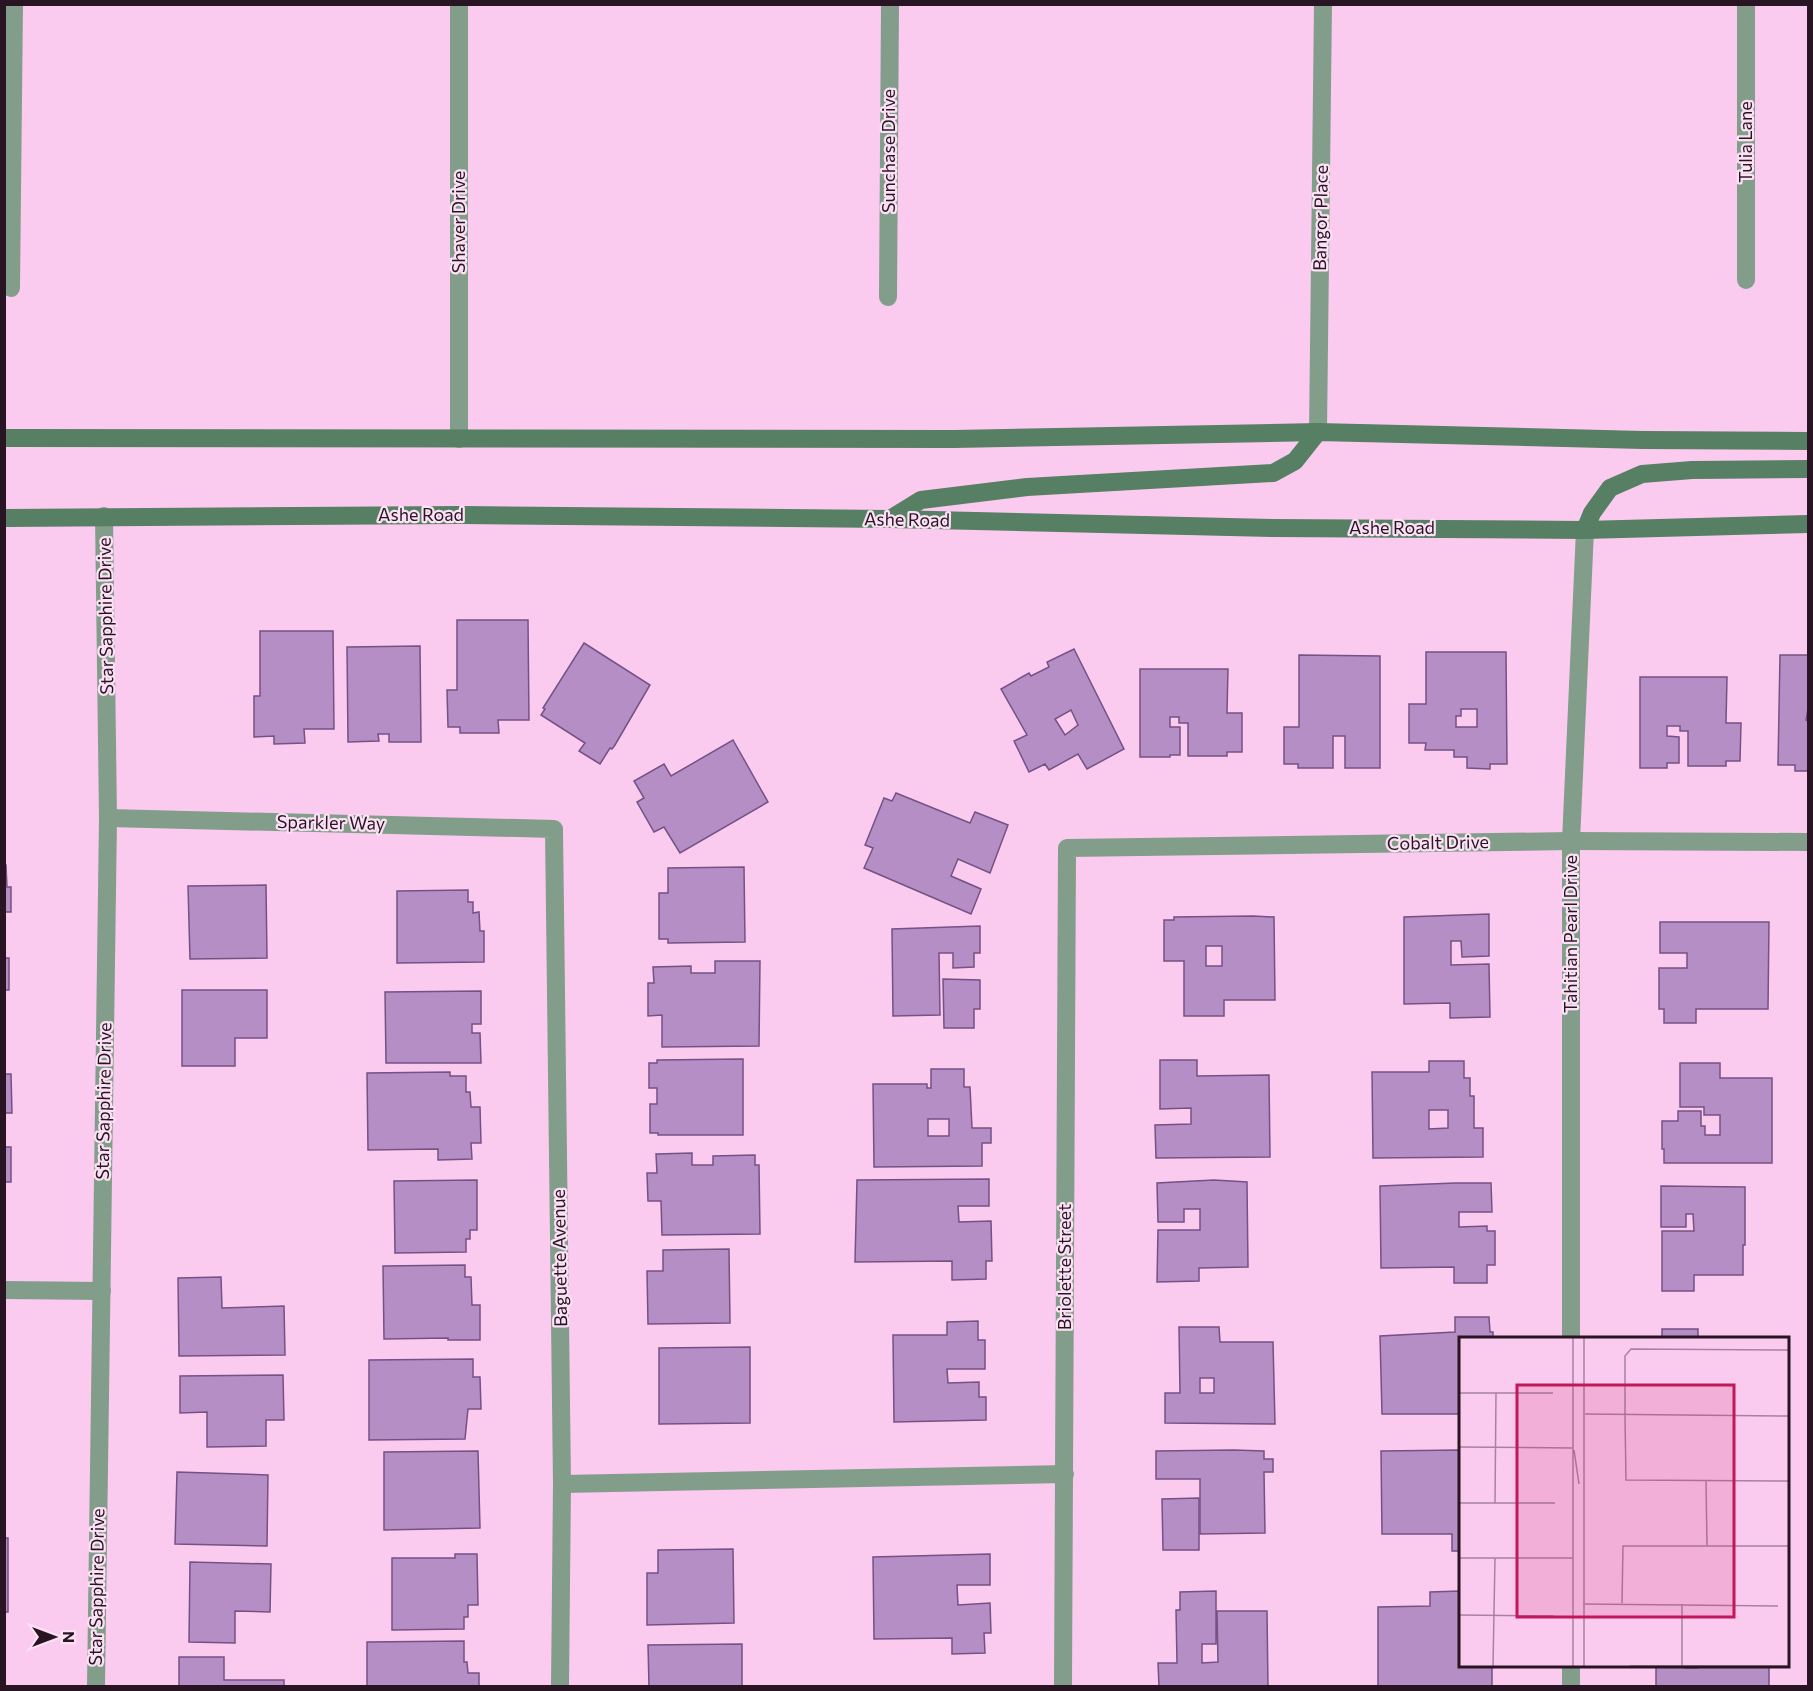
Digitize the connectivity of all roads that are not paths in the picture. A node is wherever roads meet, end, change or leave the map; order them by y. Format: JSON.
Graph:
{"nodes":[{"id":1,"x":14,"y":4,"type":"edge"},
{"id":2,"x":459,"y":4,"type":"edge"},
{"id":3,"x":890,"y":4,"type":"edge"},
{"id":4,"x":1323,"y":4,"type":"edge"},
{"id":5,"x":1746,"y":4,"type":"edge"},
{"id":6,"x":1746,"y":280,"type":"dead end"},
{"id":7,"x":11,"y":288,"type":"dead end"},
{"id":8,"x":888,"y":297,"type":"dead end"},
{"id":9,"x":1318,"y":432,"type":"junction"},
{"id":10,"x":4,"y":438,"type":"edge"},
{"id":11,"x":459,"y":439,"type":"junction"},
{"id":12,"x":1809,"y":441,"type":"edge"},
{"id":13,"x":1809,"y":469,"type":"edge"},
{"id":14,"x":104,"y":516,"type":"junction"},
{"id":15,"x":4,"y":519,"type":"edge"},
{"id":16,"x":890,"y":519,"type":"junction"},
{"id":17,"x":1809,"y":524,"type":"edge"},
{"id":18,"x":1585,"y":530,"type":"junction"},
{"id":19,"x":108,"y":818,"type":"junction"},
{"id":20,"x":554,"y":829,"type":"joint"},
{"id":21,"x":1571,"y":841,"type":"junction"},
{"id":22,"x":1809,"y":842,"type":"edge"},
{"id":23,"x":1067,"y":848,"type":"joint"},
{"id":24,"x":4,"y":1290,"type":"edge"},
{"id":25,"x":102,"y":1291,"type":"junction"},
{"id":26,"x":1571,"y":1337,"type":"edge"},
{"id":27,"x":1065,"y":1474,"type":"junction"},
{"id":28,"x":562,"y":1484,"type":"junction"},
{"id":29,"x":1571,"y":1667,"type":"edge"},
{"id":30,"x":96,"y":1686,"type":"edge"},
{"id":31,"x":560,"y":1686,"type":"edge"},
{"id":32,"x":1063,"y":1686,"type":"edge"},
{"id":33,"x":1571,"y":1686,"type":"edge"}],
"edges":[{"from":1,"to":7,"type":"street"},
{"from":2,"to":11,"type":"street","name":"Shaver Drive"},
{"from":3,"to":8,"type":"street","name":"Sunchase Drive"},
{"from":4,"to":9,"type":"street","name":"Bangor Place"},
{"from":5,"to":6,"type":"street","name":"Tulia Lane"},
{"from":9,"to":11,"type":"main road"},
{"from":9,"to":12,"type":"main road"},
{"from":9,"to":16,"type":"main road"},
{"from":10,"to":11,"type":"main road"},
{"from":13,"to":18,"type":"main road"},
{"from":14,"to":15,"type":"main road","name":"Ashe Road"},
{"from":14,"to":16,"type":"main road","name":"Ashe Road"},
{"from":14,"to":19,"type":"street","name":"Star Sapphire Drive"},
{"from":16,"to":18,"type":"main road","name":"Ashe Road"},
{"from":17,"to":18,"type":"main road","name":"Ashe Road"},
{"from":18,"to":21,"type":"street","name":"Tahitian Pearl Drive"},
{"from":19,"to":20,"type":"street","name":"Sparkler Way"},
{"from":19,"to":25,"type":"street","name":"Star Sapphire Drive"},
{"from":20,"to":28,"type":"street","name":"Baguette Avenue"},
{"from":21,"to":22,"type":"street","name":"Cobalt Drive"},
{"from":21,"to":23,"type":"street","name":"Cobalt Drive"},
{"from":21,"to":26,"type":"street","name":"Tahitian Pearl Drive"},
{"from":23,"to":27,"type":"street","name":"Briolette Street"},
{"from":24,"to":25,"type":"street"},
{"from":25,"to":30,"type":"street","name":"Star Sapphire Drive"},
{"from":27,"to":28,"type":"street"},
{"from":27,"to":32,"type":"street","name":"Briolette Street"},
{"from":28,"to":31,"type":"street","name":"Baguette Avenue"},
{"from":29,"to":33,"type":"street"}]}
